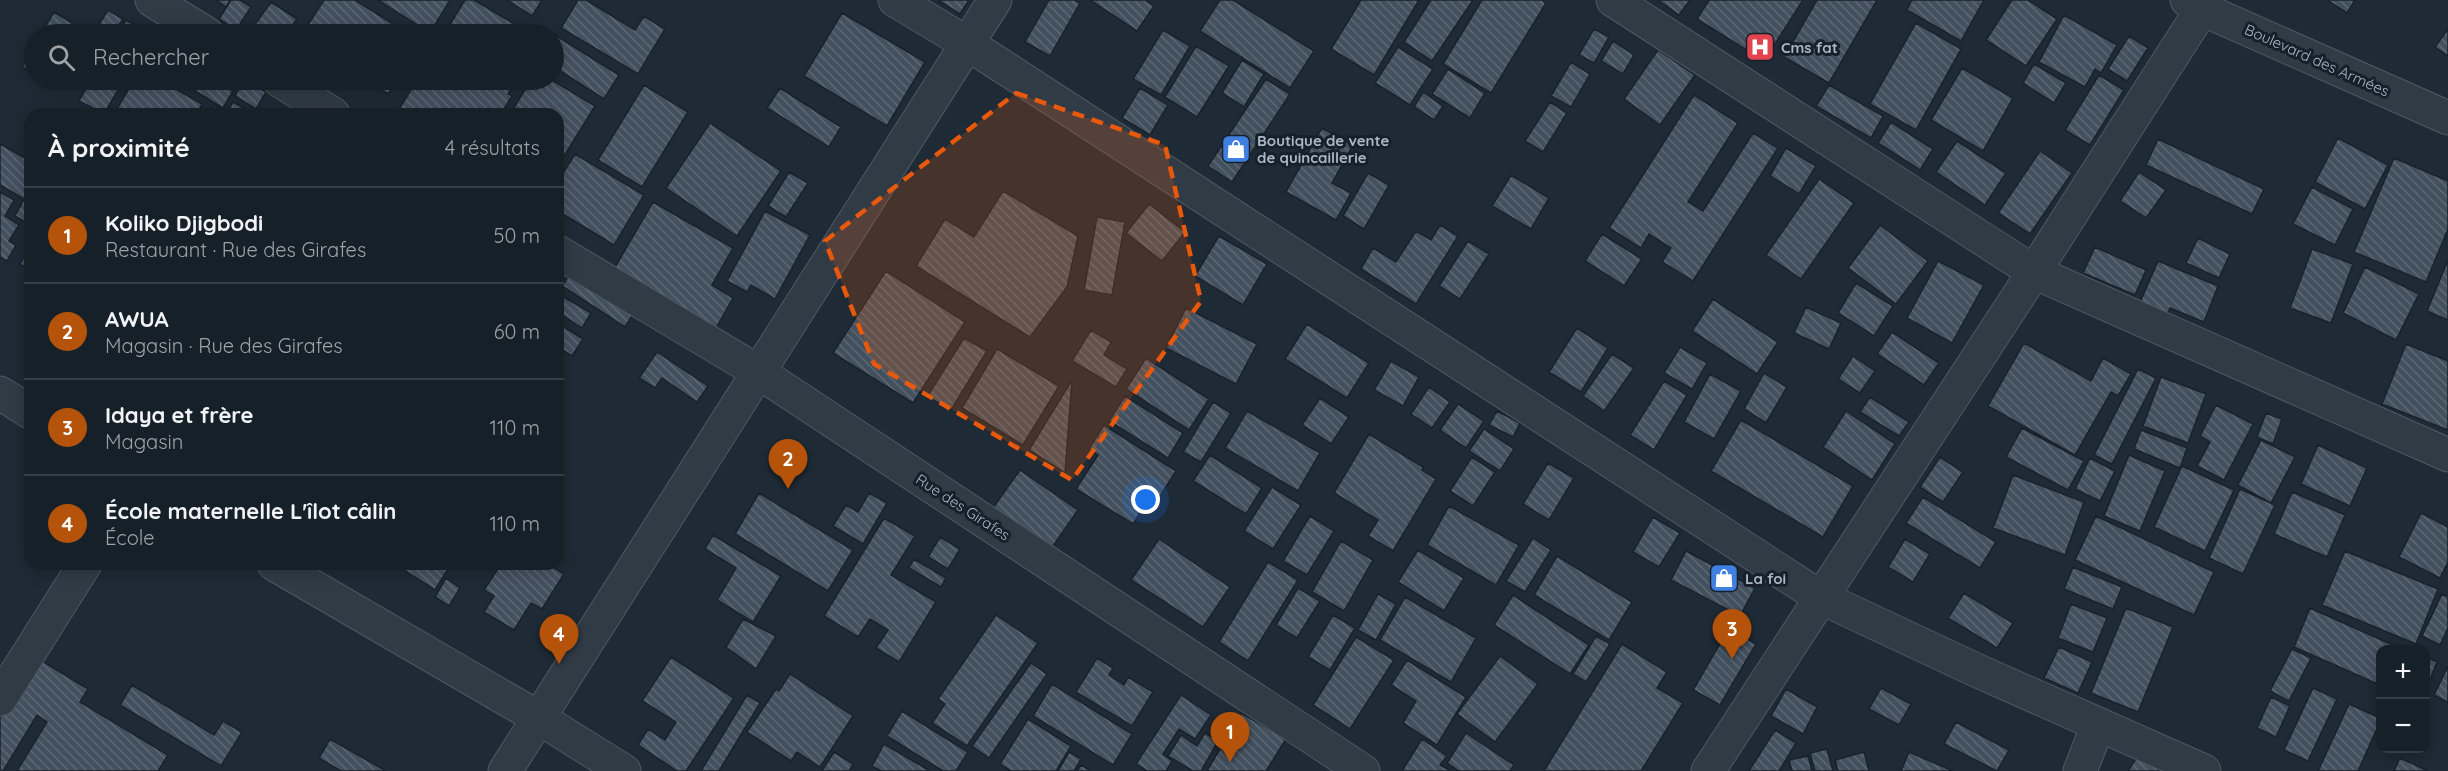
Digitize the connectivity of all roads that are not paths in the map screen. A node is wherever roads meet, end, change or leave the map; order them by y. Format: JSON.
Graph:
{"nodes":[{"id":1,"x":152,"y":0,"type":"edge"},
{"id":2,"x":895,"y":0,"type":"edge"},
{"id":3,"x":995,"y":0,"type":"edge"},
{"id":4,"x":1613,"y":0,"type":"edge"},
{"id":5,"x":2194,"y":4,"type":"edge"},
{"id":6,"x":191,"y":24,"type":"edge"},
{"id":7,"x":968,"y":44,"type":"junction"},
{"id":8,"x":295,"y":90,"type":"edge"},
{"id":9,"x":323,"y":108,"type":"edge"},
{"id":10,"x":2448,"y":118,"type":"edge"},
{"id":11,"x":564,"y":256,"type":"edge"},
{"id":12,"x":2034,"y":272,"type":"junction"},
{"id":13,"x":758,"y":371,"type":"junction"},
{"id":14,"x":0,"y":393,"type":"edge"},
{"id":15,"x":24,"y":408,"type":"edge"},
{"id":16,"x":2448,"y":455,"type":"edge"},
{"id":17,"x":81,"y":570,"type":"edge"},
{"id":18,"x":284,"y":570,"type":"edge"},
{"id":19,"x":1820,"y":597,"type":"junction"},
{"id":20,"x":0,"y":699,"type":"edge"},
{"id":21,"x":539,"y":718,"type":"junction"},
{"id":22,"x":2098,"y":725,"type":"junction"},
{"id":23,"x":505,"y":771,"type":"edge"},
{"id":24,"x":624,"y":771,"type":"edge"},
{"id":25,"x":1363,"y":771,"type":"edge"},
{"id":26,"x":1708,"y":771,"type":"edge"},
{"id":27,"x":2079,"y":771,"type":"edge"},
{"id":28,"x":2204,"y":771,"type":"edge"}],
"edges":[{"from":1,"to":6,"type":"street"},
{"from":2,"to":7,"type":"street"},
{"from":3,"to":7,"type":"street"},
{"from":4,"to":12,"type":"street"},
{"from":5,"to":10,"type":"street","name":"Boulevard des Armées"},
{"from":5,"to":12,"type":"street"},
{"from":7,"to":13,"type":"street"},
{"from":7,"to":19,"type":"street"},
{"from":8,"to":9,"type":"street"},
{"from":11,"to":13,"type":"street","name":"Rue des Girafes"},
{"from":12,"to":16,"type":"street"},
{"from":12,"to":19,"type":"street"},
{"from":13,"to":21,"type":"street"},
{"from":13,"to":25,"type":"street","name":"Rue des Girafes"},
{"from":14,"to":15,"type":"street"},
{"from":17,"to":20,"type":"street"},
{"from":18,"to":21,"type":"street"},
{"from":19,"to":22,"type":"street"},
{"from":19,"to":26,"type":"street"},
{"from":21,"to":23,"type":"street"},
{"from":21,"to":24,"type":"street"},
{"from":22,"to":27,"type":"street"},
{"from":22,"to":28,"type":"street"}]}
